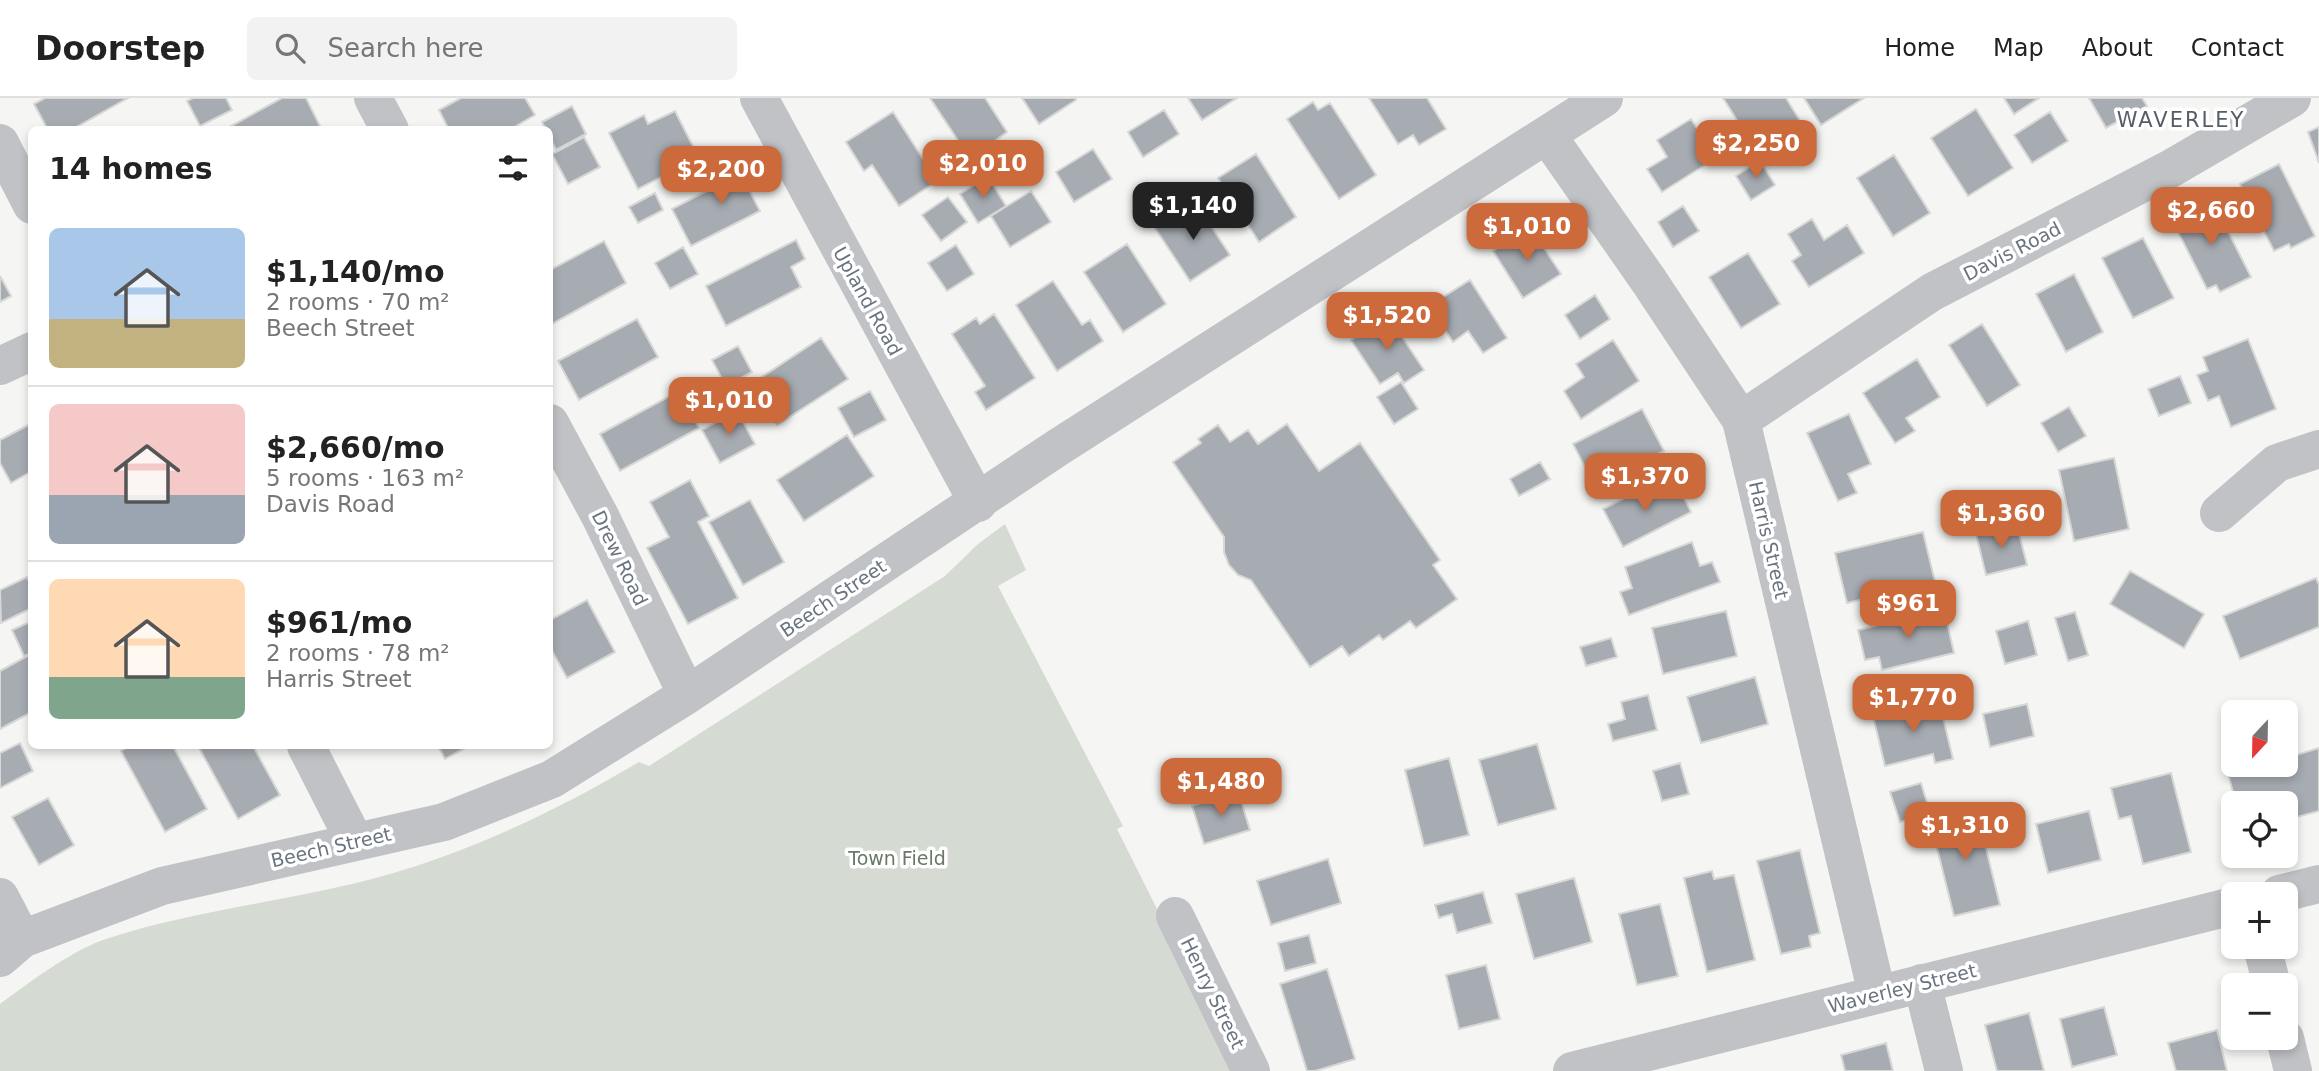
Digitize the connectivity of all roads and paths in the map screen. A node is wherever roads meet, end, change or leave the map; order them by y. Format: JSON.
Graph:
{"nodes":[{"id":1,"x":373,"y":98,"type":"edge"},
{"id":2,"x":1604,"y":98,"type":"edge"},
{"id":3,"x":2292,"y":98,"type":"edge"},
{"id":4,"x":774,"y":104,"type":"edge"},
{"id":5,"x":388,"y":126,"type":"edge"},
{"id":6,"x":1547,"y":135,"type":"junction"},
{"id":7,"x":0,"y":143,"type":"edge"},
{"id":8,"x":28,"y":197,"type":"edge"},
{"id":9,"x":28,"y":353,"type":"edge"},
{"id":10,"x":0,"y":366,"type":"edge"},
{"id":11,"x":1741,"y":420,"type":"junction"},
{"id":12,"x":553,"y":429,"type":"edge"},
{"id":13,"x":2319,"y":449,"type":"edge"},
{"id":14,"x":978,"y":503,"type":"junction"},
{"id":15,"x":2219,"y":513,"type":"dead end"},
{"id":16,"x":687,"y":695,"type":"junction"},
{"id":17,"x":308,"y":749,"type":"edge"},
{"id":18,"x":355,"y":842,"type":"junction"},
{"id":19,"x":2319,"y":884,"type":"edge"},
{"id":20,"x":2298,"y":889,"type":"edge"},
{"id":21,"x":0,"y":897,"type":"edge"},
{"id":22,"x":2221,"y":908,"type":"edge"},
{"id":23,"x":1175,"y":916,"type":"dead end"},
{"id":24,"x":11,"y":948,"type":"edge"},
{"id":25,"x":1922,"y":983,"type":"junction"},
{"id":26,"x":1877,"y":995,"type":"junction"},
{"id":27,"x":2288,"y":1050,"type":"edge"},
{"id":28,"x":1251,"y":1071,"type":"edge"},
{"id":29,"x":1572,"y":1071,"type":"edge"},
{"id":30,"x":1944,"y":1071,"type":"edge"},
{"id":31,"x":2293,"y":1071,"type":"edge"}],
"edges":[{"from":1,"to":5,"type":"street"},
{"from":2,"to":6,"type":"street","name":"Beech Street"},
{"from":3,"to":11,"type":"street","name":"Davis Road"},
{"from":4,"to":14,"type":"street","name":"Upland Road"},
{"from":6,"to":11,"type":"street","name":"Harris Street"},
{"from":6,"to":14,"type":"street","name":"Beech Street"},
{"from":7,"to":8,"type":"street"},
{"from":9,"to":10,"type":"street"},
{"from":11,"to":26,"type":"street","name":"Harris Street"},
{"from":12,"to":16,"type":"street","name":"Drew Road"},
{"from":13,"to":15,"type":"street"},
{"from":14,"to":16,"type":"street","name":"Beech Street"},
{"from":16,"to":18,"type":"street","name":"Beech Street"},
{"from":17,"to":18,"type":"street"},
{"from":18,"to":24,"type":"street","name":"Beech Street"},
{"from":19,"to":20,"type":"street"},
{"from":21,"to":24,"type":"street"},
{"from":22,"to":25,"type":"street","name":"Waverley Street"},
{"from":23,"to":28,"type":"street","name":"Henry Street"},
{"from":25,"to":26,"type":"street","name":"Waverley Street"},
{"from":25,"to":30,"type":"street"},
{"from":26,"to":29,"type":"street","name":"Waverley Street"},
{"from":27,"to":31,"type":"street"}]}
